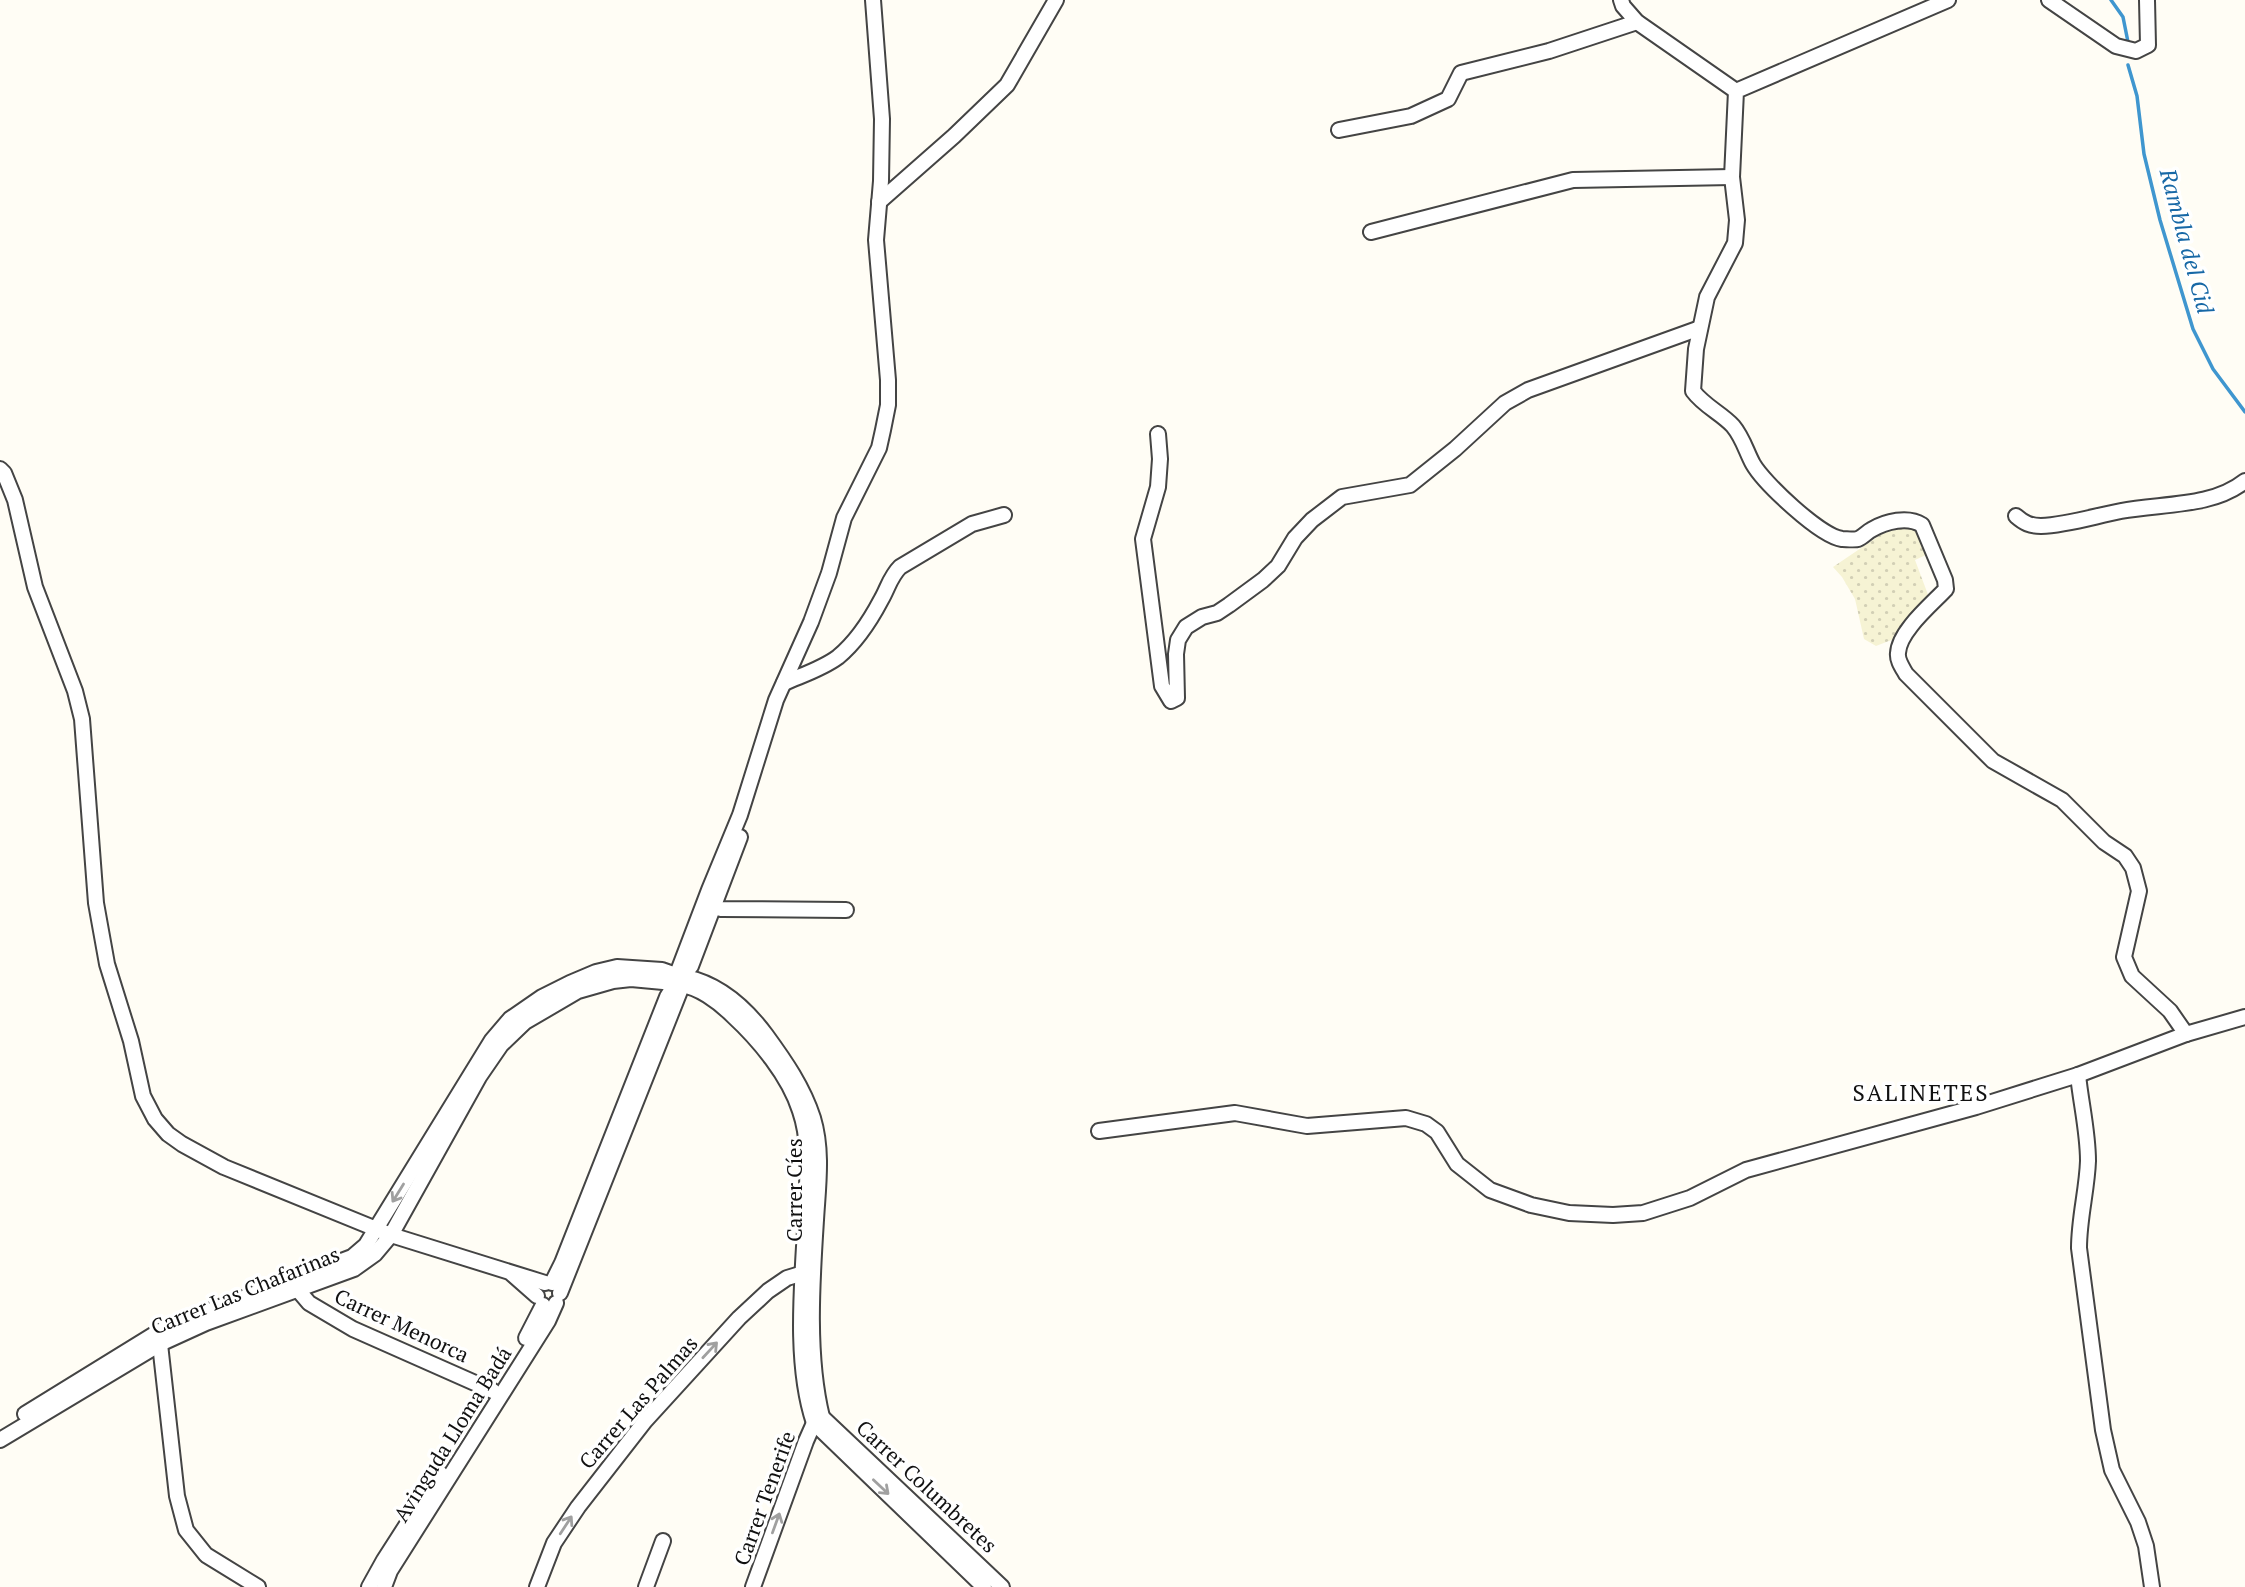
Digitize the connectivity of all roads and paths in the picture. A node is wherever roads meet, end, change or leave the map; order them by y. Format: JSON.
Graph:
{"nodes":[{"id":1,"x":873,"y":0,"type":"edge"},
{"id":2,"x":1056,"y":0,"type":"edge"},
{"id":3,"x":1621,"y":0,"type":"edge"},
{"id":4,"x":1948,"y":0,"type":"edge"},
{"id":5,"x":2049,"y":0,"type":"edge"},
{"id":6,"x":2147,"y":0,"type":"edge"},
{"id":7,"x":1637,"y":22,"type":"junction"},
{"id":8,"x":1736,"y":90,"type":"junction"},
{"id":9,"x":1339,"y":130,"type":"dead end"},
{"id":10,"x":1732,"y":177,"type":"junction"},
{"id":11,"x":879,"y":202,"type":"junction"},
{"id":12,"x":1371,"y":232,"type":"dead end"},
{"id":13,"x":1700,"y":328,"type":"junction"},
{"id":14,"x":1158,"y":434,"type":"dead end"},
{"id":15,"x":0,"y":469,"type":"edge"},
{"id":16,"x":2245,"y":481,"type":"edge"},
{"id":17,"x":1004,"y":515,"type":"dead end"},
{"id":18,"x":2017,"y":516,"type":"dead end"},
{"id":19,"x":783,"y":683,"type":"junction"},
{"id":20,"x":709,"y":906,"type":"junction"},
{"id":21,"x":846,"y":909,"type":"dead end"},
{"id":22,"x":680,"y":980,"type":"junction"},
{"id":23,"x":2245,"y":1017,"type":"edge"},
{"id":24,"x":2186,"y":1034,"type":"junction"},
{"id":25,"x":2078,"y":1075,"type":"junction"},
{"id":26,"x":1099,"y":1131,"type":"dead end"},
{"id":27,"x":375,"y":1229,"type":"junction"},
{"id":28,"x":391,"y":1235,"type":"junction"},
{"id":29,"x":808,"y":1271,"type":"junction"},
{"id":30,"x":298,"y":1290,"type":"junction"},
{"id":31,"x":549,"y":1294,"type":"junction"},
{"id":32,"x":160,"y":1344,"type":"junction"},
{"id":33,"x":493,"y":1391,"type":"junction"},
{"id":34,"x":818,"y":1420,"type":"junction"},
{"id":35,"x":0,"y":1430,"type":"edge"},
{"id":36,"x":0,"y":1440,"type":"edge"},
{"id":37,"x":663,"y":1541,"type":"dead end"},
{"id":38,"x":258,"y":1587,"type":"edge"},
{"id":39,"x":369,"y":1587,"type":"edge"},
{"id":40,"x":384,"y":1587,"type":"edge"},
{"id":41,"x":537,"y":1587,"type":"edge"},
{"id":42,"x":646,"y":1587,"type":"edge"},
{"id":43,"x":753,"y":1587,"type":"edge"},
{"id":44,"x":984,"y":1587,"type":"edge"},
{"id":45,"x":1002,"y":1587,"type":"edge"},
{"id":46,"x":2152,"y":1587,"type":"edge"}],
"edges":[{"from":1,"to":11,"type":"street","name":"Avinguda Lloma Badá"},
{"from":2,"to":11,"type":"street"},
{"from":3,"to":7,"type":"street"},
{"from":4,"to":8,"type":"street"},
{"from":5,"to":6,"type":"street"},
{"from":7,"to":8,"type":"street"},
{"from":7,"to":9,"type":"street"},
{"from":8,"to":10,"type":"street"},
{"from":10,"to":12,"type":"street"},
{"from":10,"to":13,"type":"street"},
{"from":11,"to":19,"type":"street","name":"Avinguda Lloma Badá"},
{"from":13,"to":14,"type":"street"},
{"from":13,"to":24,"type":"street"},
{"from":15,"to":27,"type":"street"},
{"from":16,"to":18,"type":"street"},
{"from":17,"to":19,"type":"street"},
{"from":19,"to":20,"type":"street","name":"Avinguda Lloma Badá"},
{"from":20,"to":21,"type":"street"},
{"from":20,"to":22,"type":"street","name":"Avinguda Lloma Badá"},
{"from":22,"to":27,"type":"street","name":"Carrer Cíes","one_way":true},
{"from":22,"to":28,"type":"street","name":"Carrer Cíes"},
{"from":22,"to":29,"type":"street","name":"Carrer Cíes"},
{"from":22,"to":31,"type":"street","name":"Avinguda Lloma Badá"},
{"from":23,"to":24,"type":"street"},
{"from":24,"to":25,"type":"street"},
{"from":25,"to":26,"type":"street"},
{"from":25,"to":46,"type":"street"},
{"from":27,"to":28,"type":"street"},
{"from":27,"to":35,"type":"street","name":"Carrer Las Chafarinas"},
{"from":28,"to":30,"type":"street","name":"Carrer Las Chafarinas"},
{"from":28,"to":31,"type":"street"},
{"from":29,"to":34,"type":"street","name":"Carrer Cíes"},
{"from":41,"to":29,"type":"street","name":"Carrer Las Palmas","one_way":true},
{"from":30,"to":32,"type":"street","name":"Carrer Las Chafarinas"},
{"from":30,"to":33,"type":"street","name":"Carrer Menorca"},
{"from":31,"to":33,"type":"street","name":"Avinguda Lloma Badá"},
{"from":31,"to":40,"type":"street","name":"Avinguda Lloma Badá"},
{"from":32,"to":36,"type":"street","name":"Carrer Las Chafarinas"},
{"from":32,"to":38,"type":"street"},
{"from":33,"to":39,"type":"street","name":"Avinguda Lloma Badá"},
{"from":43,"to":34,"type":"street","name":"Carrer Tenerife","one_way":true},
{"from":34,"to":44,"type":"street","name":"Carrer Columbretes","one_way":true},
{"from":34,"to":45,"type":"street","name":"Carrer Columbretes"},
{"from":37,"to":42,"type":"street"}]}
